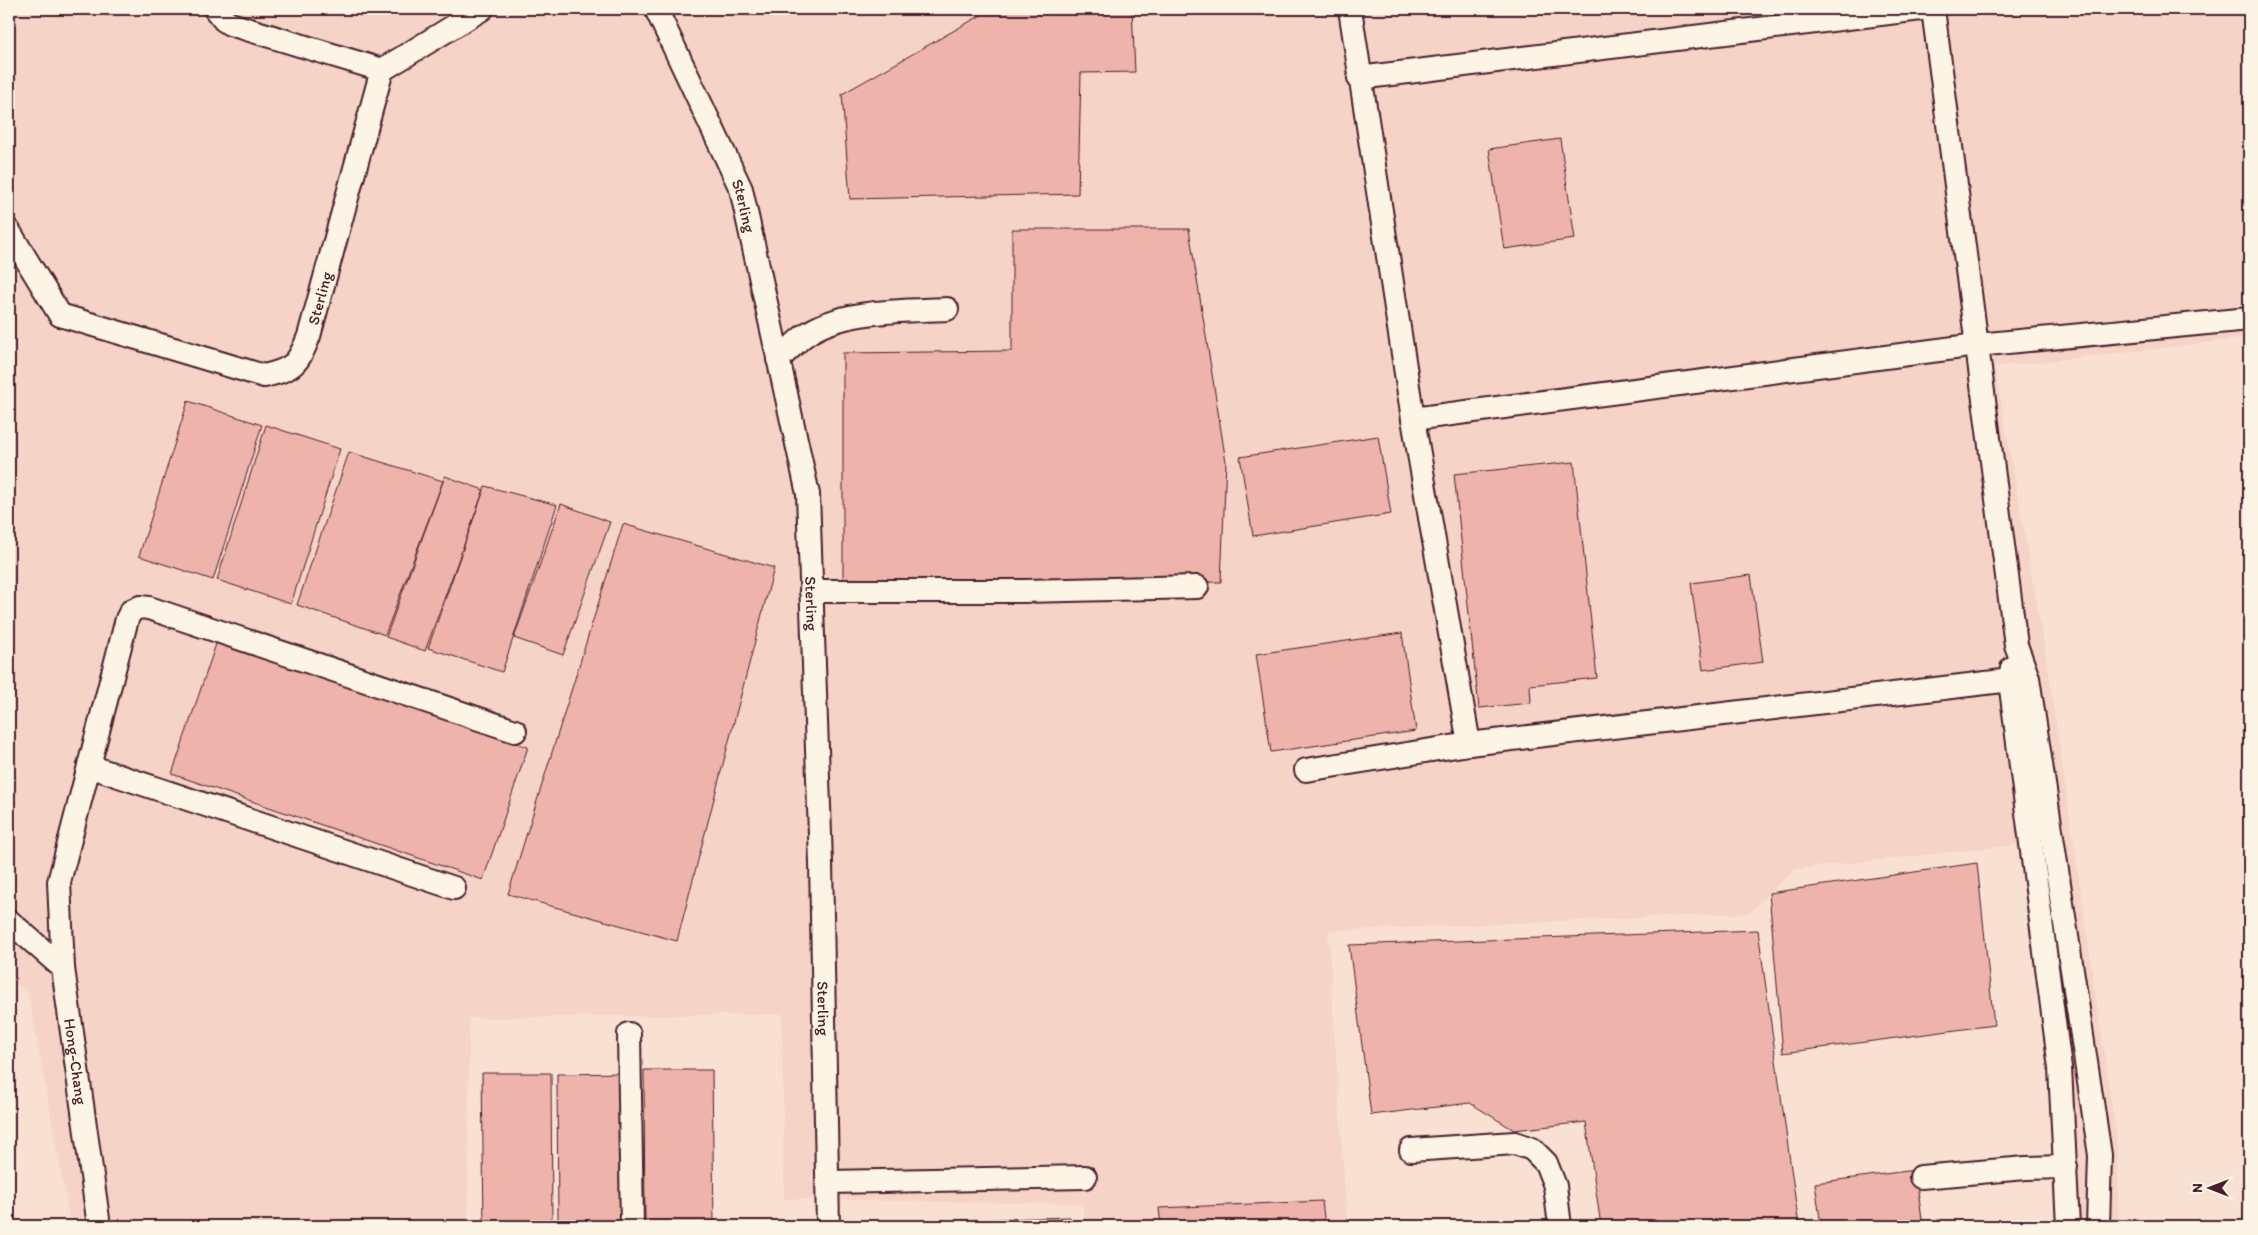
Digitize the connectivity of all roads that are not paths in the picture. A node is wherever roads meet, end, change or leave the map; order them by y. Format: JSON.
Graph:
{"nodes":[{"id":1,"x":215,"y":9,"type":"edge"},
{"id":2,"x":482,"y":9,"type":"edge"},
{"id":3,"x":656,"y":9,"type":"edge"},
{"id":4,"x":1350,"y":9,"type":"edge"},
{"id":5,"x":1921,"y":9,"type":"edge"},
{"id":6,"x":1933,"y":9,"type":"edge"},
{"id":7,"x":382,"y":70,"type":"junction"},
{"id":8,"x":1359,"y":78,"type":"junction"},
{"id":9,"x":9,"y":230,"type":"edge"},
{"id":10,"x":947,"y":309,"type":"dead end"},
{"id":11,"x":2249,"y":319,"type":"edge"},
{"id":12,"x":1977,"y":345,"type":"junction"},
{"id":13,"x":778,"y":359,"type":"junction"},
{"id":14,"x":1413,"y":419,"type":"junction"},
{"id":15,"x":1196,"y":587,"type":"dead end"},
{"id":16,"x":811,"y":591,"type":"junction"},
{"id":17,"x":2019,"y":680,"type":"junction"},
{"id":18,"x":515,"y":731,"type":"dead end"},
{"id":19,"x":1469,"y":744,"type":"junction"},
{"id":20,"x":89,"y":766,"type":"junction"},
{"id":21,"x":1306,"y":770,"type":"dead end"},
{"id":22,"x":2058,"y":882,"type":"junction"},
{"id":23,"x":2036,"y":885,"type":"junction"},
{"id":24,"x":454,"y":888,"type":"dead end"},
{"id":25,"x":9,"y":921,"type":"edge"},
{"id":26,"x":63,"y":968,"type":"junction"},
{"id":27,"x":629,"y":1034,"type":"dead end"},
{"id":28,"x":2086,"y":1064,"type":"junction"},
{"id":29,"x":2060,"y":1068,"type":"junction"},
{"id":30,"x":1411,"y":1150,"type":"dead end"},
{"id":31,"x":2066,"y":1167,"type":"junction"},
{"id":32,"x":1085,"y":1177,"type":"dead end"},
{"id":33,"x":1922,"y":1178,"type":"dead end"},
{"id":34,"x":828,"y":1182,"type":"junction"},
{"id":35,"x":99,"y":1226,"type":"edge"},
{"id":36,"x":632,"y":1226,"type":"edge"},
{"id":37,"x":828,"y":1226,"type":"edge"},
{"id":38,"x":1560,"y":1226,"type":"edge"},
{"id":39,"x":2068,"y":1226,"type":"edge"},
{"id":40,"x":2098,"y":1226,"type":"edge"}],
"edges":[{"from":1,"to":7,"type":"street"},
{"from":2,"to":7,"type":"street"},
{"from":3,"to":13,"type":"street","name":"Sterling"},
{"from":4,"to":8,"type":"street"},
{"from":5,"to":8,"type":"street"},
{"from":6,"to":12,"type":"street"},
{"from":7,"to":9,"type":"street","name":"Sterling"},
{"from":8,"to":14,"type":"street"},
{"from":10,"to":13,"type":"street"},
{"from":11,"to":12,"type":"street"},
{"from":12,"to":14,"type":"street"},
{"from":12,"to":17,"type":"street"},
{"from":13,"to":16,"type":"street","name":"Sterling"},
{"from":14,"to":19,"type":"street"},
{"from":15,"to":16,"type":"street"},
{"from":16,"to":34,"type":"street","name":"Sterling"},
{"from":17,"to":19,"type":"street"},
{"from":17,"to":22,"type":"street"},
{"from":17,"to":23,"type":"street"},
{"from":18,"to":20,"type":"street","name":"Hong-Chang"},
{"from":19,"to":21,"type":"street"},
{"from":20,"to":24,"type":"street"},
{"from":20,"to":26,"type":"street","name":"Hong-Chang"},
{"from":22,"to":23,"type":"street"},
{"from":22,"to":28,"type":"street"},
{"from":23,"to":29,"type":"street"},
{"from":25,"to":26,"type":"street"},
{"from":26,"to":35,"type":"street","name":"Hong-Chang"},
{"from":27,"to":36,"type":"street"},
{"from":28,"to":29,"type":"street"},
{"from":28,"to":40,"type":"street"},
{"from":29,"to":31,"type":"street"},
{"from":30,"to":38,"type":"street"},
{"from":31,"to":33,"type":"street"},
{"from":31,"to":39,"type":"street"},
{"from":32,"to":34,"type":"street"},
{"from":34,"to":37,"type":"street","name":"Sterling"}]}
